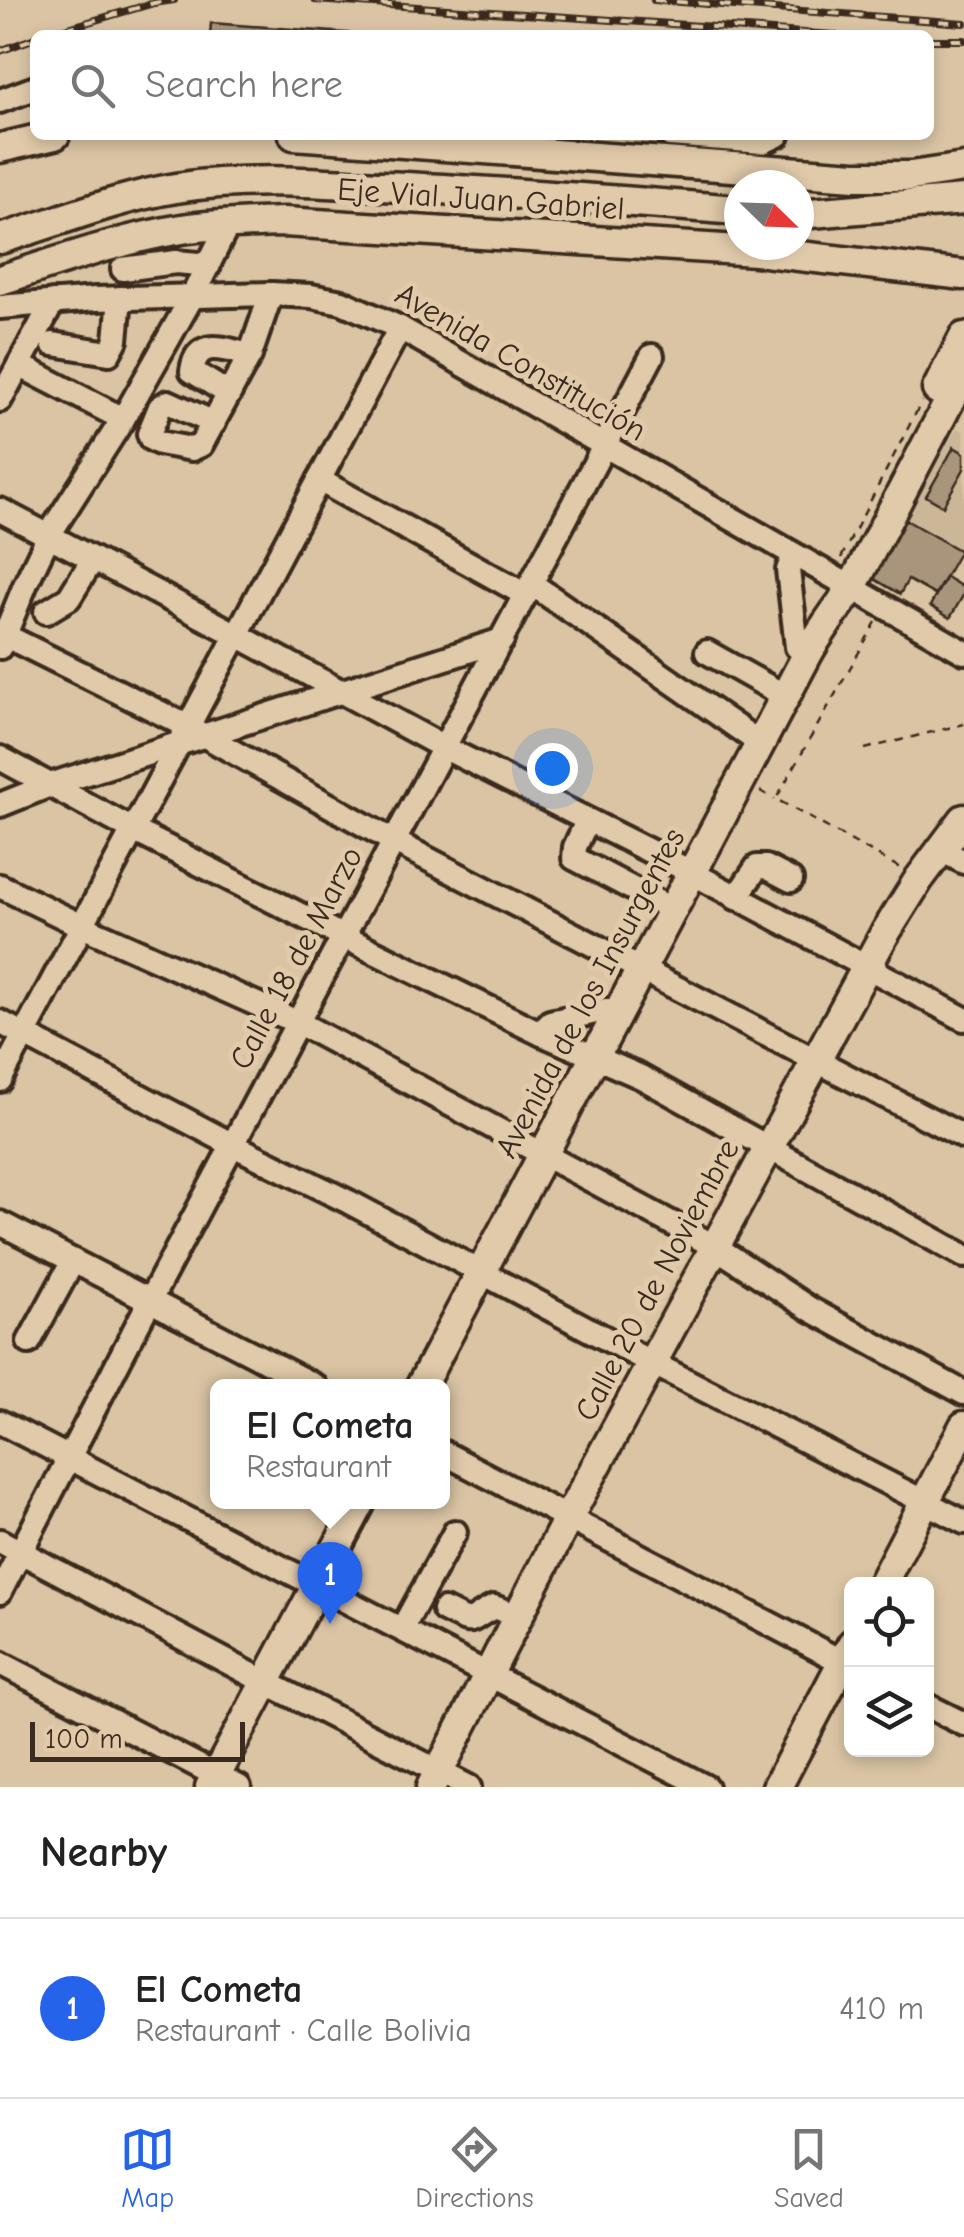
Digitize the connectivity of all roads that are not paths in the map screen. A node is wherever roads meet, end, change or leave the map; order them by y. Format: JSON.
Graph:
{"nodes":[{"id":1,"x":30,"y":90,"type":"edge"},
{"id":2,"x":0,"y":101,"type":"edge"},
{"id":3,"x":34,"y":140,"type":"edge"},
{"id":4,"x":444,"y":140,"type":"edge"},
{"id":5,"x":737,"y":140,"type":"edge"},
{"id":6,"x":768,"y":140,"type":"edge"},
{"id":7,"x":0,"y":148,"type":"edge"},
{"id":8,"x":964,"y":168,"type":"edge"},
{"id":9,"x":439,"y":188,"type":"junction"},
{"id":10,"x":964,"y":200,"type":"edge"},
{"id":11,"x":724,"y":209,"type":"edge"},
{"id":12,"x":814,"y":213,"type":"edge"},
{"id":13,"x":724,"y":220,"type":"edge"},
{"id":14,"x":229,"y":223,"type":"junction"},
{"id":15,"x":0,"y":239,"type":"edge"},
{"id":16,"x":724,"y":241,"type":"edge"},
{"id":17,"x":724,"y":246,"type":"edge"},
{"id":18,"x":0,"y":250,"type":"edge"},
{"id":19,"x":814,"y":256,"type":"edge"},
{"id":20,"x":209,"y":265,"type":"junction"},
{"id":21,"x":0,"y":268,"type":"edge"},
{"id":22,"x":123,"y":268,"type":"dead end"},
{"id":23,"x":964,"y":276,"type":"edge"},
{"id":24,"x":0,"y":280,"type":"edge"},
{"id":25,"x":271,"y":294,"type":"junction"},
{"id":26,"x":194,"y":295,"type":"junction"},
{"id":27,"x":120,"y":298,"type":"junction"},
{"id":28,"x":53,"y":302,"type":"junction"},
{"id":29,"x":0,"y":307,"type":"edge"},
{"id":30,"x":400,"y":328,"type":"junction"},
{"id":31,"x":964,"y":337,"type":"edge"},
{"id":32,"x":54,"y":344,"type":"dead end"},
{"id":33,"x":250,"y":355,"type":"junction"},
{"id":34,"x":652,"y":356,"type":"dead end"},
{"id":35,"x":19,"y":365,"type":"junction"},
{"id":36,"x":964,"y":373,"type":"edge"},
{"id":37,"x":229,"y":394,"type":"junction"},
{"id":38,"x":0,"y":400,"type":"edge"},
{"id":39,"x":123,"y":419,"type":"junction"},
{"id":40,"x":214,"y":422,"type":"dead end"},
{"id":41,"x":605,"y":447,"type":"junction"},
{"id":42,"x":319,"y":480,"type":"junction"},
{"id":43,"x":0,"y":510,"type":"edge"},
{"id":44,"x":49,"y":535,"type":"junction"},
{"id":45,"x":794,"y":556,"type":"junction"},
{"id":46,"x":94,"y":559,"type":"junction"},
{"id":47,"x":844,"y":585,"type":"junction"},
{"id":48,"x":529,"y":589,"type":"junction"},
{"id":49,"x":46,"y":612,"type":"dead end"},
{"id":50,"x":237,"y":635,"type":"junction"},
{"id":51,"x":2,"y":638,"type":"edge"},
{"id":52,"x":502,"y":640,"type":"junction"},
{"id":53,"x":813,"y":644,"type":"junction"},
{"id":54,"x":707,"y":652,"type":"dead end"},
{"id":55,"x":964,"y":652,"type":"edge"},
{"id":56,"x":342,"y":692,"type":"junction"},
{"id":57,"x":785,"y":696,"type":"junction"},
{"id":58,"x":190,"y":736,"type":"junction"},
{"id":59,"x":761,"y":744,"type":"junction"},
{"id":60,"x":445,"y":748,"type":"junction"},
{"id":61,"x":0,"y":758,"type":"edge"},
{"id":62,"x":50,"y":785,"type":"junction"},
{"id":63,"x":0,"y":805,"type":"edge"},
{"id":64,"x":964,"y":819,"type":"edge"},
{"id":65,"x":587,"y":821,"type":"junction"},
{"id":66,"x":133,"y":830,"type":"junction"},
{"id":67,"x":395,"y":842,"type":"junction"},
{"id":68,"x":952,"y":856,"type":"edge"},
{"id":69,"x":693,"y":874,"type":"junction"},
{"id":70,"x":792,"y":880,"type":"dead end"},
{"id":71,"x":0,"y":886,"type":"edge"},
{"id":72,"x":736,"y":898,"type":"junction"},
{"id":73,"x":674,"y":910,"type":"junction"},
{"id":74,"x":82,"y":926,"type":"junction"},
{"id":75,"x":342,"y":936,"type":"junction"},
{"id":76,"x":868,"y":966,"type":"junction"},
{"id":77,"x":642,"y":970,"type":"junction"},
{"id":78,"x":618,"y":1017,"type":"junction"},
{"id":79,"x":964,"y":1019,"type":"edge"},
{"id":80,"x":0,"y":1022,"type":"edge"},
{"id":81,"x":297,"y":1022,"type":"junction"},
{"id":82,"x":24,"y":1034,"type":"junction"},
{"id":83,"x":542,"y":1034,"type":"junction"},
{"id":84,"x":596,"y":1057,"type":"junction"},
{"id":85,"x":817,"y":1059,"type":"junction"},
{"id":86,"x":0,"y":1080,"type":"edge"},
{"id":87,"x":964,"y":1138,"type":"edge"},
{"id":88,"x":233,"y":1145,"type":"junction"},
{"id":89,"x":768,"y":1148,"type":"junction"},
{"id":90,"x":542,"y":1154,"type":"junction"},
{"id":91,"x":0,"y":1223,"type":"edge"},
{"id":92,"x":714,"y":1246,"type":"junction"},
{"id":93,"x":964,"y":1256,"type":"edge"},
{"id":94,"x":73,"y":1261,"type":"junction"},
{"id":95,"x":481,"y":1272,"type":"junction"},
{"id":96,"x":149,"y":1302,"type":"junction"},
{"id":97,"x":29,"y":1342,"type":"dead end"},
{"id":98,"x":652,"y":1362,"type":"junction"},
{"id":99,"x":301,"y":1379,"type":"edge"},
{"id":100,"x":425,"y":1379,"type":"edge"},
{"id":101,"x":964,"y":1393,"type":"edge"},
{"id":102,"x":0,"y":1422,"type":"edge"},
{"id":103,"x":964,"y":1426,"type":"edge"},
{"id":104,"x":450,"y":1456,"type":"edge"},
{"id":105,"x":69,"y":1458,"type":"junction"},
{"id":106,"x":925,"y":1503,"type":"junction"},
{"id":107,"x":357,"y":1509,"type":"edge"},
{"id":108,"x":568,"y":1518,"type":"junction"},
{"id":109,"x":964,"y":1522,"type":"edge"},
{"id":110,"x":455,"y":1532,"type":"dead end"},
{"id":111,"x":10,"y":1546,"type":"edge"},
{"id":112,"x":886,"y":1577,"type":"edge"},
{"id":113,"x":317,"y":1586,"type":"junction"},
{"id":114,"x":0,"y":1592,"type":"edge"},
{"id":115,"x":444,"y":1610,"type":"dead end"},
{"id":116,"x":518,"y":1616,"type":"junction"},
{"id":117,"x":402,"y":1629,"type":"junction"},
{"id":118,"x":844,"y":1655,"type":"edge"},
{"id":119,"x":0,"y":1663,"type":"edge"},
{"id":120,"x":844,"y":1664,"type":"edge"},
{"id":121,"x":489,"y":1674,"type":"junction"},
{"id":122,"x":265,"y":1682,"type":"junction"},
{"id":123,"x":934,"y":1709,"type":"edge"},
{"id":124,"x":964,"y":1724,"type":"edge"},
{"id":125,"x":435,"y":1779,"type":"edge"},
{"id":126,"x":222,"y":1783,"type":"edge"},
{"id":127,"x":469,"y":1787,"type":"edge"},
{"id":128,"x":706,"y":1787,"type":"edge"},
{"id":129,"x":777,"y":1787,"type":"edge"}],
"edges":[{"from":1,"to":2,"type":"street"},
{"from":3,"to":7,"type":"main road"},
{"from":4,"to":8,"type":"main road"},
{"from":4,"to":9,"type":"main road"},
{"from":5,"to":6,"type":"street"},
{"from":9,"to":11,"type":"main road","name":"Eje Vial Juan Gabriel"},
{"from":9,"to":15,"type":"main road","name":"Eje Vial Juan Gabriel"},
{"from":10,"to":12,"type":"main road"},
{"from":13,"to":18,"type":"street"},
{"from":14,"to":17,"type":"main road","name":"Eje Vial Juan Gabriel"},
{"from":14,"to":20,"type":"street"},
{"from":14,"to":24,"type":"main road","name":"Eje Vial Juan Gabriel"},
{"from":16,"to":21,"type":"street"},
{"from":19,"to":23,"type":"main road","name":"Eje Vial Juan Gabriel"},
{"from":20,"to":22,"type":"street"},
{"from":20,"to":26,"type":"street"},
{"from":25,"to":26,"type":"street","name":"Avenida Constitución"},
{"from":25,"to":30,"type":"street","name":"Avenida Constitución"},
{"from":25,"to":33,"type":"street"},
{"from":26,"to":27,"type":"street","name":"Avenida Constitución"},
{"from":26,"to":39,"type":"street"},
{"from":27,"to":28,"type":"street","name":"Avenida Constitución"},
{"from":27,"to":32,"type":"street"},
{"from":28,"to":29,"type":"street","name":"Avenida Constitución"},
{"from":28,"to":35,"type":"street"},
{"from":30,"to":41,"type":"street","name":"Avenida Constitución"},
{"from":30,"to":42,"type":"street"},
{"from":31,"to":47,"type":"main road","name":"Avenida de los Insurgentes"},
{"from":33,"to":37,"type":"street"},
{"from":33,"to":37,"type":"street"},
{"from":34,"to":41,"type":"street","name":"Calle 18 de Marzo"},
{"from":35,"to":38,"type":"street"},
{"from":35,"to":39,"type":"street"},
{"from":36,"to":47,"type":"main road","name":"Avenida de los Insurgentes"},
{"from":37,"to":40,"type":"street"},
{"from":39,"to":44,"type":"street"},
{"from":41,"to":45,"type":"street","name":"Avenida Constitución"},
{"from":41,"to":48,"type":"street","name":"Calle 18 de Marzo"},
{"from":42,"to":48,"type":"street"},
{"from":42,"to":50,"type":"street"},
{"from":43,"to":44,"type":"street"},
{"from":44,"to":46,"type":"street"},
{"from":44,"to":51,"type":"street"},
{"from":45,"to":47,"type":"street","name":"Avenida Constitución"},
{"from":45,"to":53,"type":"street"},
{"from":46,"to":49,"type":"street"},
{"from":46,"to":50,"type":"street"},
{"from":47,"to":53,"type":"main road","name":"Avenida de los Insurgentes"},
{"from":47,"to":55,"type":"street","name":"Avenida Constitución"},
{"from":48,"to":52,"type":"street","name":"Calle 18 de Marzo"},
{"from":48,"to":59,"type":"street"},
{"from":50,"to":56,"type":"street"},
{"from":50,"to":58,"type":"street"},
{"from":51,"to":58,"type":"street"},
{"from":52,"to":56,"type":"street"},
{"from":52,"to":60,"type":"street","name":"Calle 18 de Marzo"},
{"from":53,"to":57,"type":"main road","name":"Avenida de los Insurgentes"},
{"from":54,"to":57,"type":"street"},
{"from":56,"to":58,"type":"street"},
{"from":56,"to":60,"type":"street"},
{"from":57,"to":59,"type":"main road","name":"Avenida de los Insurgentes"},
{"from":58,"to":62,"type":"street"},
{"from":58,"to":66,"type":"street"},
{"from":58,"to":67,"type":"street"},
{"from":59,"to":69,"type":"main road","name":"Avenida de los Insurgentes"},
{"from":60,"to":65,"type":"street"},
{"from":60,"to":67,"type":"street","name":"Calle 18 de Marzo"},
{"from":61,"to":62,"type":"street"},
{"from":62,"to":63,"type":"street"},
{"from":62,"to":66,"type":"street"},
{"from":64,"to":68,"type":"main road","name":"Calle 20 de Noviembre"},
{"from":65,"to":69,"type":"street"},
{"from":65,"to":73,"type":"street"},
{"from":66,"to":74,"type":"street"},
{"from":66,"to":75,"type":"street"},
{"from":67,"to":75,"type":"street","name":"Calle 18 de Marzo"},
{"from":67,"to":77,"type":"street"},
{"from":68,"to":76,"type":"main road","name":"Calle 20 de Noviembre"},
{"from":69,"to":72,"type":"street"},
{"from":69,"to":73,"type":"main road","name":"Avenida de los Insurgentes"},
{"from":70,"to":72,"type":"street"},
{"from":71,"to":74,"type":"street"},
{"from":72,"to":76,"type":"street"},
{"from":73,"to":77,"type":"main road","name":"Avenida de los Insurgentes"},
{"from":74,"to":81,"type":"street"},
{"from":74,"to":82,"type":"street"},
{"from":75,"to":81,"type":"street","name":"Calle 18 de Marzo"},
{"from":75,"to":83,"type":"street"},
{"from":76,"to":79,"type":"street"},
{"from":76,"to":85,"type":"main road","name":"Calle 20 de Noviembre"},
{"from":77,"to":78,"type":"main road","name":"Avenida de los Insurgentes"},
{"from":77,"to":85,"type":"street"},
{"from":78,"to":83,"type":"street"},
{"from":78,"to":84,"type":"main road","name":"Avenida de los Insurgentes"},
{"from":80,"to":82,"type":"street"},
{"from":81,"to":88,"type":"street","name":"Calle 18 de Marzo"},
{"from":81,"to":90,"type":"street"},
{"from":82,"to":86,"type":"street"},
{"from":82,"to":88,"type":"street"},
{"from":83,"to":84,"type":"street"},
{"from":84,"to":89,"type":"street"},
{"from":84,"to":90,"type":"main road","name":"Avenida de los Insurgentes"},
{"from":85,"to":87,"type":"street"},
{"from":85,"to":89,"type":"main road","name":"Calle 20 de Noviembre"},
{"from":88,"to":95,"type":"street"},
{"from":88,"to":96,"type":"street","name":"Calle 18 de Marzo"},
{"from":89,"to":92,"type":"main road","name":"Calle 20 de Noviembre"},
{"from":89,"to":93,"type":"street"},
{"from":90,"to":92,"type":"street"},
{"from":90,"to":95,"type":"main road","name":"Avenida de los Insurgentes"},
{"from":91,"to":94,"type":"street"},
{"from":92,"to":98,"type":"main road","name":"Calle 20 de Noviembre"},
{"from":92,"to":101,"type":"street"},
{"from":94,"to":96,"type":"street"},
{"from":94,"to":97,"type":"street"},
{"from":95,"to":98,"type":"street"},
{"from":95,"to":100,"type":"main road","name":"Avenida de los Insurgentes"},
{"from":96,"to":99,"type":"street"},
{"from":96,"to":105,"type":"street","name":"Calle 18 de Marzo"},
{"from":98,"to":106,"type":"street"},
{"from":98,"to":108,"type":"main road","name":"Calle 20 de Noviembre"},
{"from":102,"to":105,"type":"street"},
{"from":103,"to":106,"type":"main road"},
{"from":104,"to":108,"type":"street"},
{"from":105,"to":111,"type":"street","name":"Calle 18 de Marzo"},
{"from":105,"to":113,"type":"street"},
{"from":106,"to":109,"type":"street"},
{"from":106,"to":112,"type":"main road"},
{"from":107,"to":113,"type":"main road"},
{"from":108,"to":116,"type":"main road","name":"Calle 20 de Noviembre"},
{"from":108,"to":118,"type":"street"},
{"from":110,"to":117,"type":"street"},
{"from":111,"to":114,"type":"street","name":"Calle 18 de Marzo"},
{"from":111,"to":122,"type":"street"},
{"from":113,"to":117,"type":"street"},
{"from":113,"to":122,"type":"main road"},
{"from":115,"to":116,"type":"street"},
{"from":116,"to":121,"type":"main road","name":"Calle 20 de Noviembre"},
{"from":117,"to":121,"type":"street"},
{"from":119,"to":126,"type":"street"},
{"from":120,"to":129,"type":"main road"},
{"from":121,"to":125,"type":"main road","name":"Calle 20 de Noviembre"},
{"from":121,"to":128,"type":"street"},
{"from":122,"to":125,"type":"street"},
{"from":122,"to":126,"type":"main road"},
{"from":123,"to":124,"type":"street"},
{"from":125,"to":127,"type":"street"}]}
